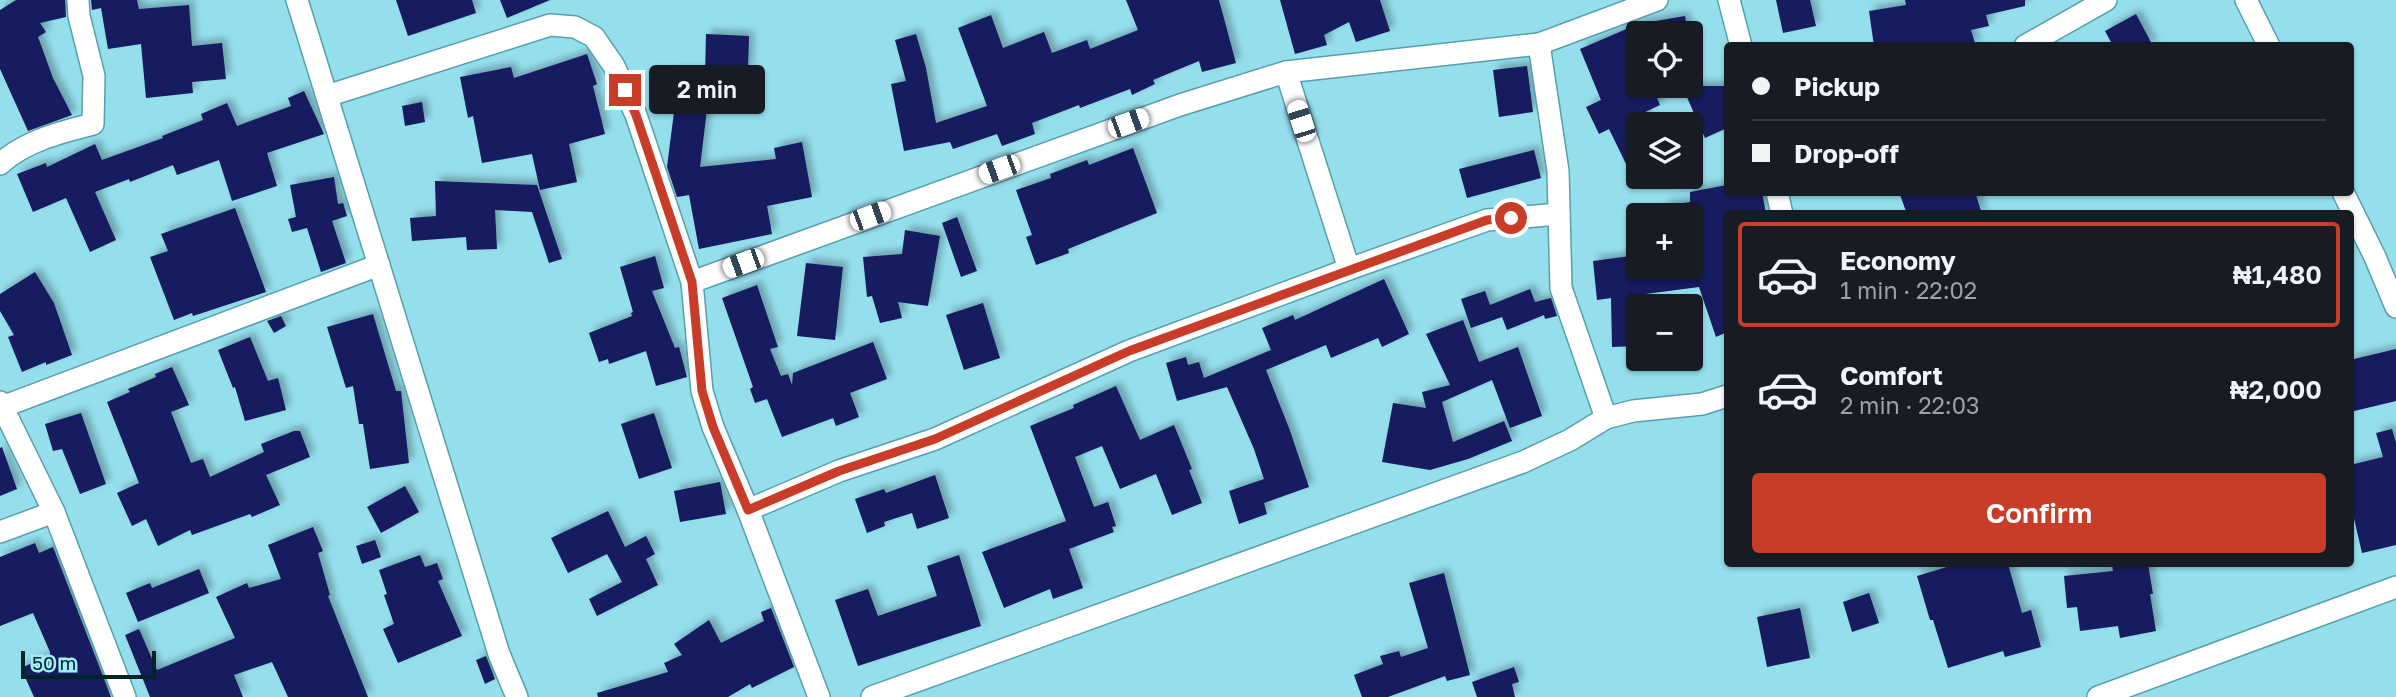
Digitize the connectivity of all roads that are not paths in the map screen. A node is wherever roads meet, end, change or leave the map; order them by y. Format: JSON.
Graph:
{"nodes":[{"id":1,"x":78,"y":0,"type":"edge"},
{"id":2,"x":298,"y":0,"type":"edge"},
{"id":3,"x":1657,"y":0,"type":"edge"},
{"id":4,"x":1729,"y":0,"type":"edge"},
{"id":5,"x":2106,"y":0,"type":"edge"},
{"id":6,"x":2246,"y":0,"type":"edge"},
{"id":7,"x":1626,"y":6,"type":"edge"},
{"id":8,"x":1740,"y":42,"type":"edge"},
{"id":9,"x":2032,"y":42,"type":"edge"},
{"id":10,"x":2267,"y":42,"type":"edge"},
{"id":11,"x":1539,"y":44,"type":"junction"},
{"id":12,"x":1286,"y":72,"type":"junction"},
{"id":13,"x":327,"y":96,"type":"junction"},
{"id":14,"x":0,"y":164,"type":"edge"},
{"id":15,"x":1559,"y":214,"type":"junction"},
{"id":16,"x":2354,"y":214,"type":"edge"},
{"id":17,"x":379,"y":265,"type":"junction"},
{"id":18,"x":1349,"y":269,"type":"junction"},
{"id":19,"x":692,"y":282,"type":"junction"},
{"id":20,"x":2396,"y":307,"type":"edge"},
{"id":21,"x":1724,"y":397,"type":"edge"},
{"id":22,"x":1,"y":405,"type":"edge"},
{"id":23,"x":1606,"y":418,"type":"junction"},
{"id":24,"x":748,"y":510,"type":"junction"},
{"id":25,"x":54,"y":512,"type":"junction"},
{"id":26,"x":0,"y":532,"type":"edge"},
{"id":27,"x":2396,"y":587,"type":"edge"},
{"id":28,"x":125,"y":697,"type":"edge"},
{"id":29,"x":517,"y":697,"type":"edge"},
{"id":30,"x":819,"y":697,"type":"edge"},
{"id":31,"x":872,"y":697,"type":"edge"},
{"id":32,"x":2098,"y":697,"type":"edge"}],
"edges":[{"from":1,"to":14,"type":"street"},
{"from":2,"to":13,"type":"street"},
{"from":3,"to":7,"type":"street"},
{"from":4,"to":8,"type":"street"},
{"from":5,"to":9,"type":"street"},
{"from":6,"to":10,"type":"street"},
{"from":7,"to":11,"type":"street"},
{"from":11,"to":12,"type":"street"},
{"from":11,"to":15,"type":"street"},
{"from":12,"to":18,"type":"street"},
{"from":12,"to":19,"type":"street"},
{"from":13,"to":17,"type":"street"},
{"from":13,"to":19,"type":"street"},
{"from":15,"to":18,"type":"street"},
{"from":15,"to":23,"type":"street"},
{"from":16,"to":20,"type":"street"},
{"from":17,"to":22,"type":"street"},
{"from":17,"to":29,"type":"street"},
{"from":18,"to":24,"type":"street"},
{"from":19,"to":24,"type":"street"},
{"from":21,"to":23,"type":"street"},
{"from":22,"to":25,"type":"street"},
{"from":23,"to":31,"type":"street"},
{"from":24,"to":30,"type":"street"},
{"from":25,"to":26,"type":"street"},
{"from":25,"to":28,"type":"street"},
{"from":27,"to":32,"type":"street"}]}
